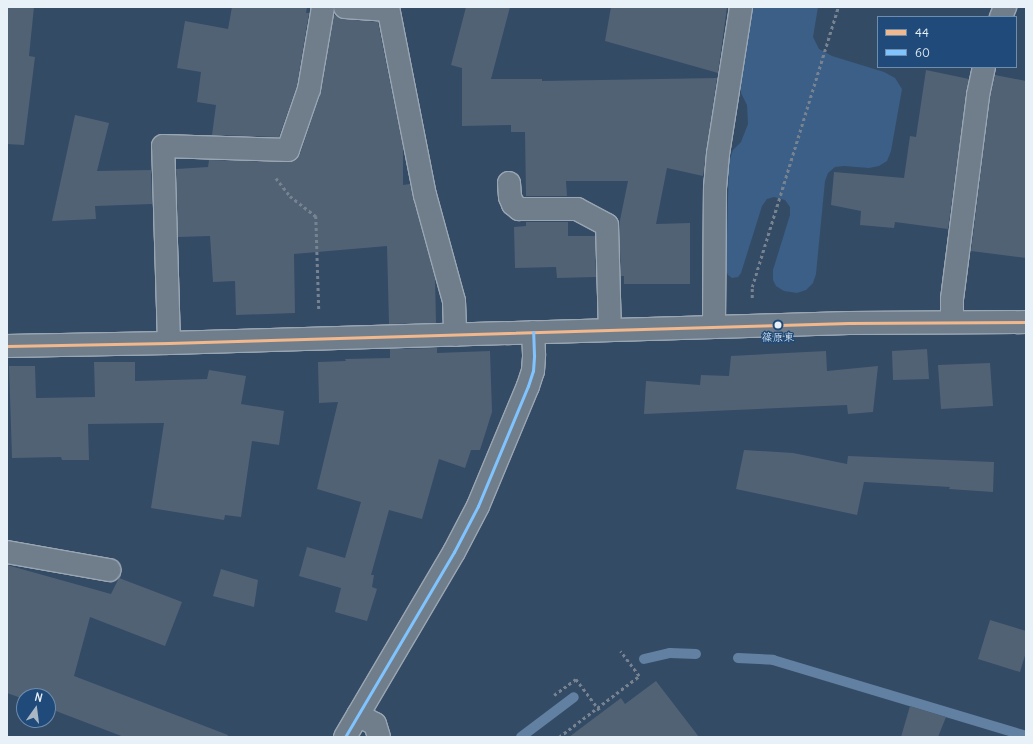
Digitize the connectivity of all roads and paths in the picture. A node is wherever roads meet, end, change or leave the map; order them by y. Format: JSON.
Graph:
{"nodes":[{"id":1,"x":323,"y":7,"type":"edge"},
{"id":2,"x":345,"y":7,"type":"edge"},
{"id":3,"x":741,"y":7,"type":"edge"},
{"id":4,"x":838,"y":7,"type":"edge"},
{"id":5,"x":388,"y":9,"type":"edge"},
{"id":6,"x":984,"y":68,"type":"edge"},
{"id":7,"x":271,"y":150,"type":"junction"},
{"id":8,"x":509,"y":183,"type":"dead end"},
{"id":9,"x":952,"y":322,"type":"junction"},
{"id":10,"x":1026,"y":322,"type":"edge"},
{"id":11,"x":753,"y":326,"type":"junction"},
{"id":12,"x":714,"y":327,"type":"junction"},
{"id":13,"x":610,"y":330,"type":"junction"},
{"id":14,"x":533,"y":332,"type":"junction"},
{"id":15,"x":455,"y":335,"type":"junction"},
{"id":16,"x":320,"y":339,"type":"junction"},
{"id":17,"x":170,"y":343,"type":"junction"},
{"id":18,"x":7,"y":346,"type":"edge"},
{"id":19,"x":7,"y":552,"type":"edge"},
{"id":20,"x":109,"y":570,"type":"dead end"},
{"id":21,"x":620,"y":651,"type":"dead end"},
{"id":22,"x":554,"y":695,"type":"dead end"},
{"id":23,"x":598,"y":707,"type":"junction"},
{"id":24,"x":601,"y":712,"type":"dead end"},
{"id":25,"x":358,"y":715,"type":"junction"},
{"id":26,"x":345,"y":737,"type":"edge"},
{"id":27,"x":380,"y":737,"type":"edge"},
{"id":28,"x":559,"y":737,"type":"edge"}],
"edges":[{"from":1,"to":7,"type":"street"},
{"from":2,"to":5,"type":"street"},
{"from":3,"to":12,"type":"street"},
{"from":4,"to":11,"type":"path"},
{"from":5,"to":15,"type":"street"},
{"from":6,"to":9,"type":"street"},
{"from":7,"to":16,"type":"path"},
{"from":7,"to":17,"type":"street"},
{"from":8,"to":13,"type":"street"},
{"from":9,"to":10,"type":"street"},
{"from":9,"to":11,"type":"street"},
{"from":11,"to":12,"type":"street"},
{"from":12,"to":13,"type":"street"},
{"from":13,"to":14,"type":"street"},
{"from":14,"to":15,"type":"street"},
{"from":14,"to":25,"type":"street"},
{"from":15,"to":16,"type":"street"},
{"from":16,"to":17,"type":"street"},
{"from":17,"to":18,"type":"street"},
{"from":19,"to":20,"type":"street"},
{"from":21,"to":23,"type":"path"},
{"from":22,"to":23,"type":"path"},
{"from":23,"to":24,"type":"path"},
{"from":23,"to":28,"type":"path"},
{"from":25,"to":26,"type":"street"},
{"from":25,"to":27,"type":"street"}]}
